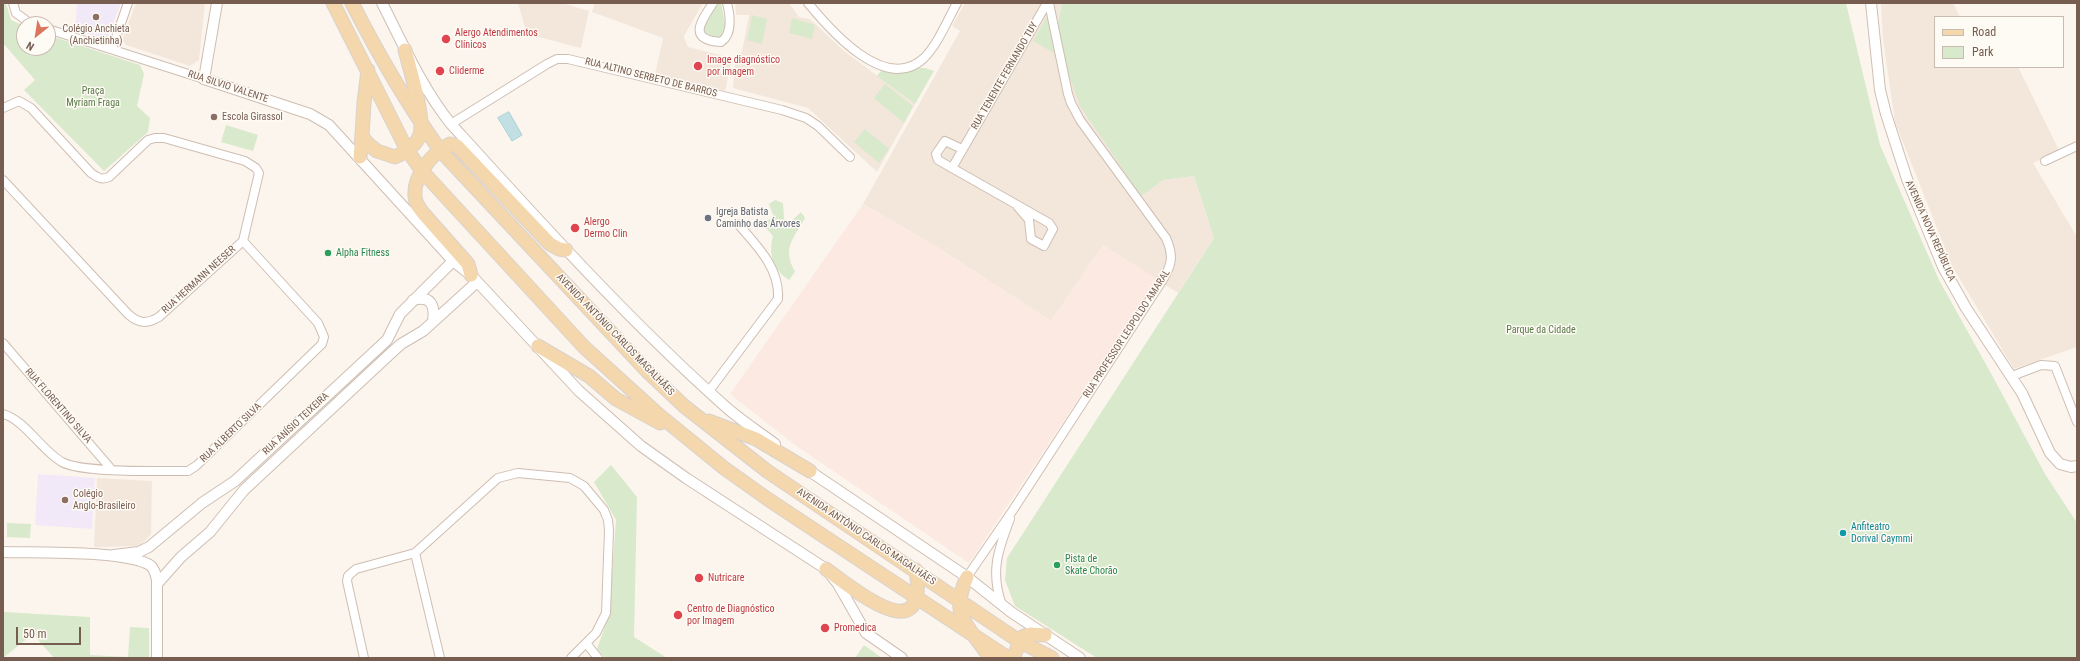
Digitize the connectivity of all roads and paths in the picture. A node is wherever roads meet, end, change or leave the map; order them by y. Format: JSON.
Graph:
{"nodes":[{"id":1,"x":13,"y":3,"type":"edge"},
{"id":2,"x":128,"y":3,"type":"edge"},
{"id":3,"x":217,"y":3,"type":"edge"},
{"id":4,"x":333,"y":3,"type":"edge"},
{"id":5,"x":352,"y":3,"type":"edge"},
{"id":6,"x":382,"y":3,"type":"edge"},
{"id":7,"x":713,"y":3,"type":"edge"},
{"id":8,"x":727,"y":3,"type":"edge"},
{"id":9,"x":808,"y":3,"type":"edge"},
{"id":10,"x":957,"y":3,"type":"edge"},
{"id":11,"x":1048,"y":3,"type":"edge"},
{"id":12,"x":1871,"y":3,"type":"edge"},
{"id":13,"x":20,"y":16,"type":"edge"},
{"id":14,"x":56,"y":32,"type":"edge"},
{"id":15,"x":112,"y":49,"type":"junction"},
{"id":16,"x":405,"y":50,"type":"junction"},
{"id":17,"x":368,"y":70,"type":"junction"},
{"id":18,"x":204,"y":79,"type":"junction"},
{"id":19,"x":3,"y":108,"type":"edge"},
{"id":20,"x":421,"y":124,"type":"junction"},
{"id":21,"x":451,"y":124,"type":"junction"},
{"id":22,"x":362,"y":136,"type":"junction"},
{"id":23,"x":2077,"y":146,"type":"edge"},
{"id":24,"x":962,"y":149,"type":"junction"},
{"id":25,"x":407,"y":150,"type":"junction"},
{"id":26,"x":440,"y":150,"type":"junction"},
{"id":27,"x":360,"y":157,"type":"junction"},
{"id":28,"x":850,"y":157,"type":"dead end"},
{"id":29,"x":2045,"y":161,"type":"dead end"},
{"id":30,"x":952,"y":168,"type":"junction"},
{"id":31,"x":422,"y":171,"type":"junction"},
{"id":32,"x":3,"y":180,"type":"edge"},
{"id":33,"x":1018,"y":207,"type":"junction"},
{"id":34,"x":738,"y":224,"type":"dead end"},
{"id":35,"x":243,"y":241,"type":"junction"},
{"id":36,"x":566,"y":250,"type":"junction"},
{"id":37,"x":453,"y":260,"type":"junction"},
{"id":38,"x":474,"y":278,"type":"junction"},
{"id":39,"x":413,"y":300,"type":"junction"},
{"id":40,"x":433,"y":322,"type":"junction"},
{"id":41,"x":3,"y":343,"type":"edge"},
{"id":42,"x":538,"y":346,"type":"junction"},
{"id":43,"x":2012,"y":376,"type":"junction"},
{"id":44,"x":709,"y":391,"type":"junction"},
{"id":45,"x":684,"y":406,"type":"junction"},
{"id":46,"x":3,"y":414,"type":"edge"},
{"id":47,"x":2077,"y":422,"type":"edge"},
{"id":48,"x":686,"y":438,"type":"junction"},
{"id":49,"x":2077,"y":466,"type":"edge"},
{"id":50,"x":112,"y":470,"type":"junction"},
{"id":51,"x":810,"y":471,"type":"junction"},
{"id":52,"x":214,"y":494,"type":"junction"},
{"id":53,"x":228,"y":509,"type":"junction"},
{"id":54,"x":1013,"y":510,"type":"junction"},
{"id":55,"x":149,"y":548,"type":"junction"},
{"id":56,"x":3,"y":552,"type":"edge"},
{"id":57,"x":415,"y":553,"type":"junction"},
{"id":58,"x":114,"y":555,"type":"junction"},
{"id":59,"x":151,"y":567,"type":"junction"},
{"id":60,"x":171,"y":568,"type":"junction"},
{"id":61,"x":826,"y":569,"type":"junction"},
{"id":62,"x":916,"y":570,"type":"junction"},
{"id":63,"x":967,"y":577,"type":"junction"},
{"id":64,"x":157,"y":584,"type":"junction"},
{"id":65,"x":916,"y":599,"type":"junction"},
{"id":66,"x":958,"y":599,"type":"junction"},
{"id":67,"x":1002,"y":605,"type":"junction"},
{"id":68,"x":1045,"y":635,"type":"junction"},
{"id":69,"x":975,"y":637,"type":"junction"},
{"id":70,"x":1019,"y":641,"type":"junction"},
{"id":71,"x":586,"y":643,"type":"junction"},
{"id":72,"x":157,"y":658,"type":"edge"},
{"id":73,"x":364,"y":658,"type":"edge"},
{"id":74,"x":440,"y":658,"type":"edge"},
{"id":75,"x":571,"y":658,"type":"edge"},
{"id":76,"x":598,"y":658,"type":"edge"},
{"id":77,"x":902,"y":658,"type":"edge"},
{"id":78,"x":990,"y":658,"type":"edge"},
{"id":79,"x":1008,"y":658,"type":"edge"},
{"id":80,"x":1013,"y":658,"type":"edge"},
{"id":81,"x":1052,"y":658,"type":"edge"},
{"id":82,"x":1080,"y":658,"type":"edge"}],
"edges":[{"from":1,"to":13,"type":"street"},
{"from":2,"to":15,"type":"street"},
{"from":3,"to":18,"type":"street"},
{"from":4,"to":17,"type":"main road"},
{"from":5,"to":20,"type":"main road","name":"AVENIDA ANTÔNIO CARLOS MAGALHÃES"},
{"from":6,"to":16,"type":"street"},
{"from":7,"to":8,"type":"street"},
{"from":9,"to":10,"type":"street"},
{"from":11,"to":24,"type":"street","name":"RUA TENENTE FERNANDO TUY"},
{"from":11,"to":54,"type":"street","name":"RUA PROFESSOR LEOPOLDO AMARAL"},
{"from":12,"to":43,"type":"street","name":"AVENIDA NOVA REPÚBLICA"},
{"from":14,"to":15,"type":"street","name":"RUA SILVIO VALENTE"},
{"from":15,"to":18,"type":"street","name":"RUA SILVIO VALENTE"},
{"from":16,"to":20,"type":"main road"},
{"from":16,"to":21,"type":"street"},
{"from":17,"to":22,"type":"main road"},
{"from":17,"to":25,"type":"main road"},
{"from":18,"to":27,"type":"street","name":"RUA SILVIO VALENTE"},
{"from":19,"to":35,"type":"street","name":"RUA HERMANN NEESER"},
{"from":20,"to":25,"type":"main road"},
{"from":20,"to":26,"type":"main road","name":"AVENIDA ANTÔNIO CARLOS MAGALHÃES"},
{"from":21,"to":28,"type":"street","name":"RUA ALTINO SERBETO DE BARROS"},
{"from":21,"to":36,"type":"street"},
{"from":22,"to":25,"type":"main road"},
{"from":22,"to":27,"type":"main road"},
{"from":23,"to":29,"type":"street"},
{"from":24,"to":30,"type":"street","name":"RUA TENENTE FERNANDO TUY"},
{"from":24,"to":30,"type":"street"},
{"from":25,"to":31,"type":"main road"},
{"from":26,"to":31,"type":"main road"},
{"from":26,"to":36,"type":"main road"},
{"from":26,"to":45,"type":"main road","name":"AVENIDA ANTÔNIO CARLOS MAGALHÃES"},
{"from":27,"to":37,"type":"street","name":"RUA SILVIO VALENTE"},
{"from":30,"to":33,"type":"street"},
{"from":31,"to":38,"type":"main road"},
{"from":31,"to":48,"type":"main road"},
{"from":32,"to":35,"type":"street","name":"RUA HERMANN NEESER"},
{"from":33,"to":33,"type":"street"},
{"from":34,"to":44,"type":"street"},
{"from":35,"to":50,"type":"street","name":"RUA ALBERTO SILVA"},
{"from":36,"to":44,"type":"street"},
{"from":37,"to":38,"type":"street"},
{"from":37,"to":39,"type":"street","name":"RUA ANÍSIO TEIXEIRA"},
{"from":38,"to":40,"type":"street","name":"RUA ANÍSIO TEIXEIRA"},
{"from":38,"to":42,"type":"street"},
{"from":39,"to":40,"type":"street"},
{"from":39,"to":52,"type":"street","name":"RUA ANÍSIO TEIXEIRA"},
{"from":40,"to":53,"type":"street","name":"RUA ANÍSIO TEIXEIRA"},
{"from":41,"to":50,"type":"street","name":"RUA FLORENTINO SILVA"},
{"from":42,"to":48,"type":"main road"},
{"from":42,"to":61,"type":"street"},
{"from":43,"to":47,"type":"street"},
{"from":43,"to":49,"type":"street","name":"AVENIDA NOVA REPÚBLICA"},
{"from":44,"to":51,"type":"street"},
{"from":45,"to":51,"type":"main road"},
{"from":45,"to":62,"type":"main road","name":"AVENIDA ANTÔNIO CARLOS MAGALHÃES"},
{"from":46,"to":50,"type":"street","name":"RUA ALBERTO SILVA"},
{"from":48,"to":65,"type":"main road"},
{"from":51,"to":63,"type":"street"},
{"from":52,"to":53,"type":"street"},
{"from":52,"to":55,"type":"street","name":"RUA ANÍSIO TEIXEIRA"},
{"from":53,"to":60,"type":"street","name":"RUA ANÍSIO TEIXEIRA"},
{"from":54,"to":63,"type":"street","name":"RUA PROFESSOR LEOPOLDO AMARAL"},
{"from":54,"to":67,"type":"street","name":"RUA PROFESSOR LEOPOLDO AMARAL"},
{"from":55,"to":58,"type":"street","name":"RUA ANÍSIO TEIXEIRA"},
{"from":55,"to":59,"type":"street"},
{"from":56,"to":58,"type":"street"},
{"from":57,"to":71,"type":"street"},
{"from":57,"to":73,"type":"street"},
{"from":57,"to":74,"type":"street"},
{"from":58,"to":59,"type":"street"},
{"from":59,"to":60,"type":"street"},
{"from":59,"to":64,"type":"street"},
{"from":60,"to":64,"type":"street","name":"RUA ANÍSIO TEIXEIRA"},
{"from":61,"to":65,"type":"main road"},
{"from":61,"to":77,"type":"street"},
{"from":62,"to":65,"type":"main road"},
{"from":62,"to":66,"type":"main road","name":"AVENIDA ANTÔNIO CARLOS MAGALHÃES"},
{"from":63,"to":66,"type":"main road"},
{"from":63,"to":67,"type":"street"},
{"from":64,"to":72,"type":"street"},
{"from":65,"to":69,"type":"main road"},
{"from":66,"to":69,"type":"main road"},
{"from":66,"to":70,"type":"main road","name":"AVENIDA ANTÔNIO CARLOS MAGALHÃES"},
{"from":67,"to":68,"type":"street"},
{"from":68,"to":70,"type":"main road"},
{"from":68,"to":82,"type":"street"},
{"from":69,"to":78,"type":"main road"},
{"from":69,"to":79,"type":"main road"},
{"from":70,"to":80,"type":"main road"},
{"from":70,"to":81,"type":"main road","name":"AVENIDA ANTÔNIO CARLOS MAGALHÃES"},
{"from":71,"to":75,"type":"street"},
{"from":71,"to":76,"type":"street"}]}
